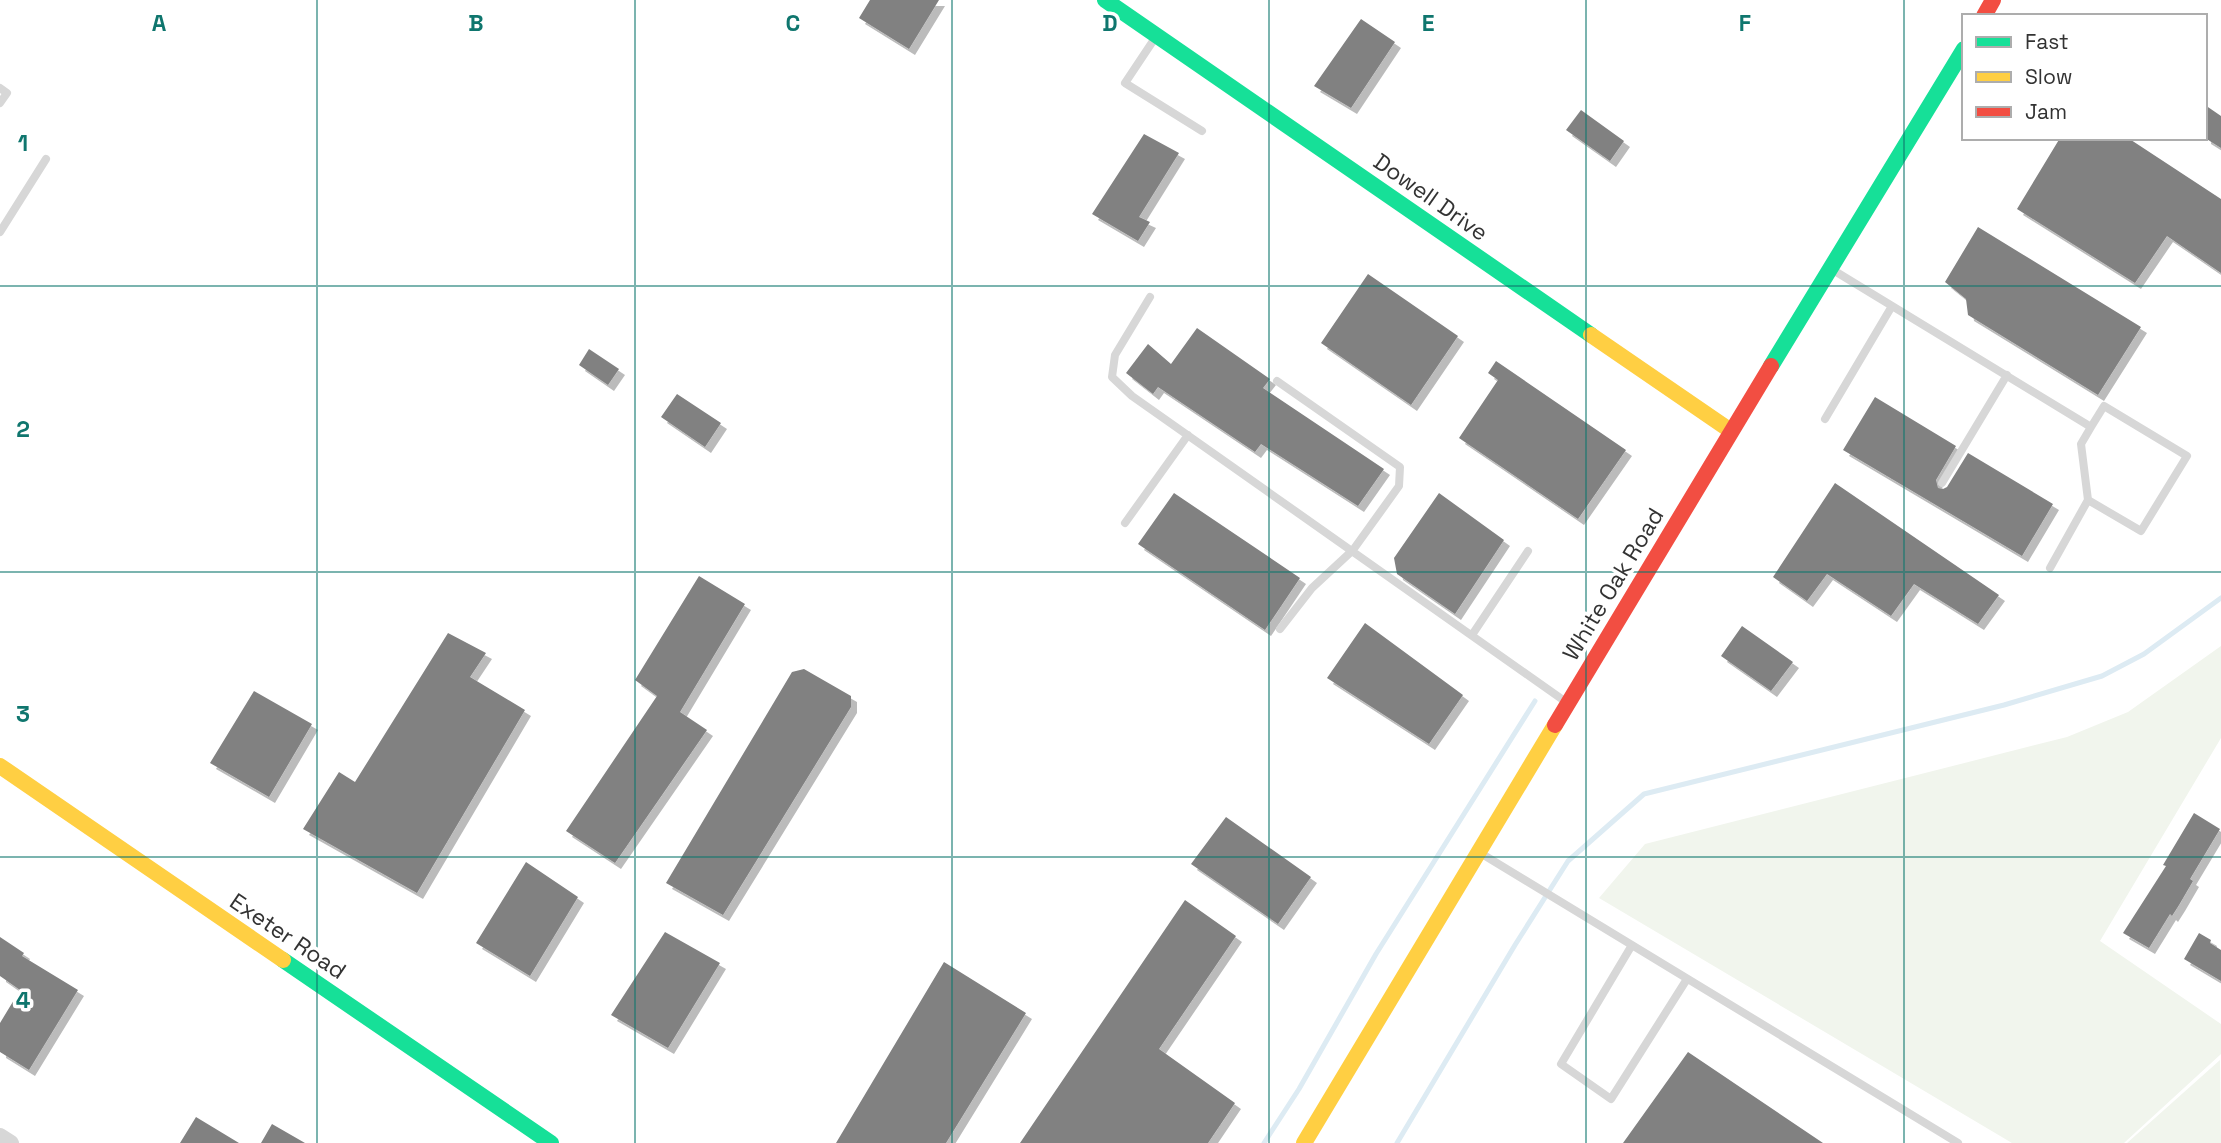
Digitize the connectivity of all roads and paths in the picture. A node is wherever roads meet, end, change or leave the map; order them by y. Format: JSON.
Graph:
{"nodes":[{"id":1,"x":1105,"y":0,"type":"edge"},
{"id":2,"x":1156,"y":36,"type":"junction"},
{"id":3,"x":1962,"y":52,"type":"edge"},
{"id":4,"x":0,"y":88,"type":"edge"},
{"id":5,"x":0,"y":103,"type":"edge"},
{"id":6,"x":1202,"y":131,"type":"dead end"},
{"id":7,"x":46,"y":159,"type":"dead end"},
{"id":8,"x":0,"y":232,"type":"edge"},
{"id":9,"x":1830,"y":269,"type":"junction"},
{"id":10,"x":1150,"y":297,"type":"dead end"},
{"id":11,"x":1892,"y":306,"type":"junction"},
{"id":12,"x":2007,"y":375,"type":"junction"},
{"id":13,"x":1278,"y":381,"type":"dead end"},
{"id":14,"x":1825,"y":419,"type":"dead end"},
{"id":15,"x":2091,"y":427,"type":"junction"},
{"id":16,"x":1731,"y":431,"type":"junction"},
{"id":17,"x":1188,"y":435,"type":"junction"},
{"id":18,"x":1942,"y":484,"type":"dead end"},
{"id":19,"x":2088,"y":500,"type":"junction"},
{"id":20,"x":1125,"y":523,"type":"dead end"},
{"id":21,"x":1353,"y":550,"type":"junction"},
{"id":22,"x":1528,"y":551,"type":"dead end"},
{"id":23,"x":2050,"y":568,"type":"dead end"},
{"id":24,"x":1280,"y":629,"type":"dead end"},
{"id":25,"x":1472,"y":635,"type":"junction"},
{"id":26,"x":1568,"y":703,"type":"junction"},
{"id":27,"x":0,"y":766,"type":"edge"},
{"id":28,"x":1479,"y":852,"type":"junction"},
{"id":29,"x":1632,"y":945,"type":"junction"},
{"id":30,"x":1687,"y":979,"type":"junction"},
{"id":31,"x":0,"y":1136,"type":"edge"},
{"id":32,"x":11,"y":1143,"type":"edge"},
{"id":33,"x":551,"y":1143,"type":"edge"},
{"id":34,"x":1304,"y":1143,"type":"edge"},
{"id":35,"x":1958,"y":1143,"type":"edge"}],
"edges":[{"from":1,"to":2,"type":"street","name":"Dowell Drive"},
{"from":2,"to":6,"type":"lane"},
{"from":2,"to":16,"type":"street","name":"Dowell Drive"},
{"from":3,"to":9,"type":"street","name":"White Oak Road"},
{"from":4,"to":5,"type":"lane"},
{"from":7,"to":8,"type":"lane"},
{"from":9,"to":11,"type":"lane"},
{"from":9,"to":16,"type":"street","name":"White Oak Road"},
{"from":10,"to":17,"type":"lane"},
{"from":11,"to":12,"type":"lane"},
{"from":11,"to":14,"type":"lane"},
{"from":12,"to":15,"type":"lane"},
{"from":12,"to":18,"type":"lane"},
{"from":13,"to":21,"type":"lane"},
{"from":15,"to":19,"type":"lane"},
{"from":15,"to":19,"type":"lane"},
{"from":16,"to":26,"type":"street","name":"White Oak Road"},
{"from":17,"to":20,"type":"lane"},
{"from":17,"to":21,"type":"lane"},
{"from":19,"to":23,"type":"lane"},
{"from":21,"to":24,"type":"lane"},
{"from":21,"to":25,"type":"lane"},
{"from":22,"to":25,"type":"lane"},
{"from":25,"to":26,"type":"lane"},
{"from":26,"to":28,"type":"street","name":"White Oak Road"},
{"from":27,"to":33,"type":"street","name":"Exeter Road"},
{"from":28,"to":29,"type":"lane"},
{"from":28,"to":34,"type":"street","name":"White Oak Road"},
{"from":29,"to":30,"type":"lane"},
{"from":29,"to":30,"type":"lane"},
{"from":30,"to":35,"type":"lane"},
{"from":31,"to":32,"type":"street"}]}
